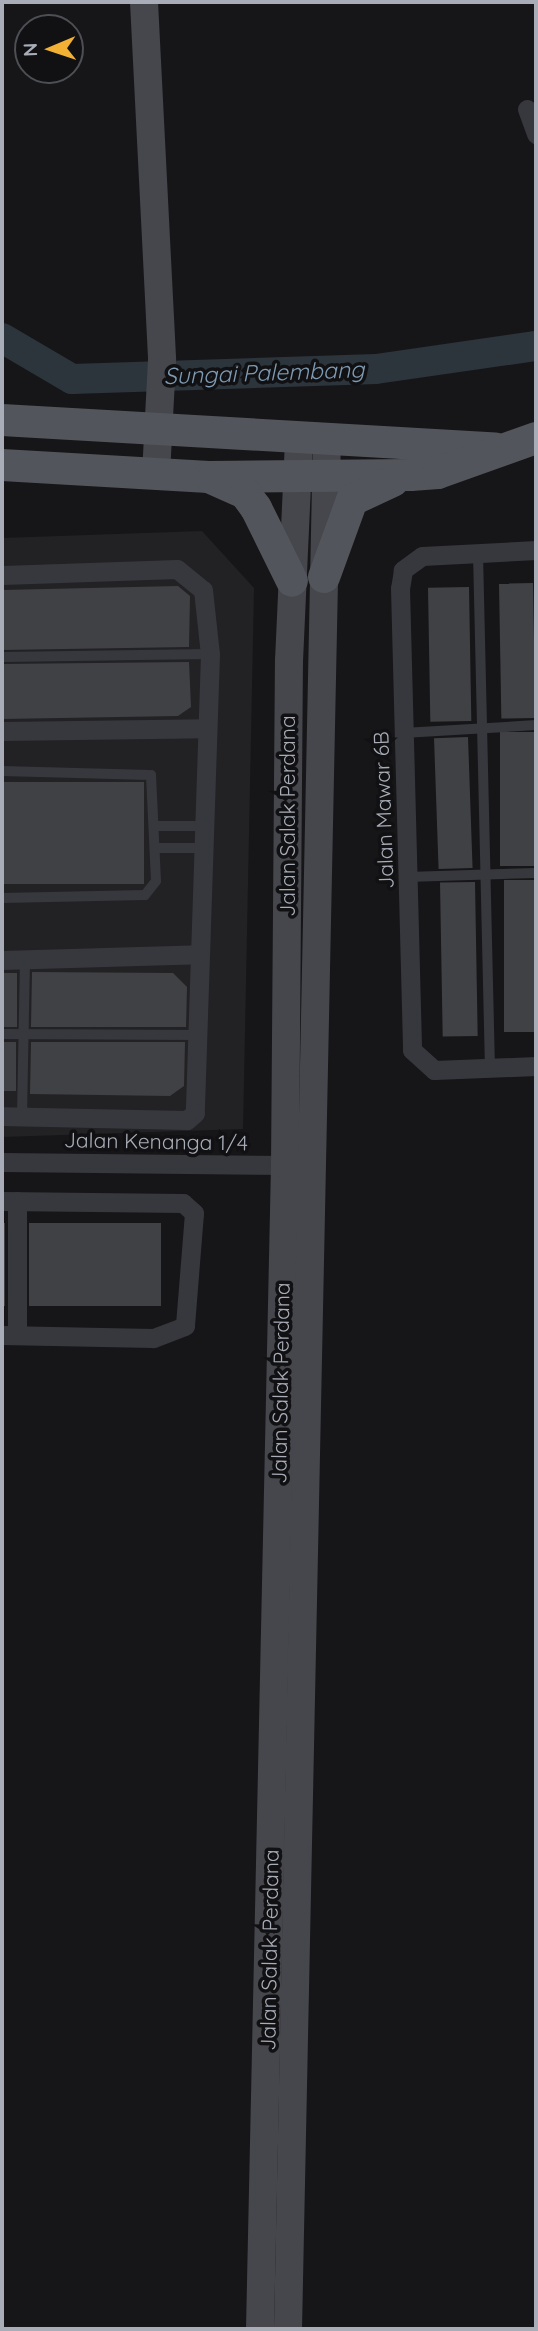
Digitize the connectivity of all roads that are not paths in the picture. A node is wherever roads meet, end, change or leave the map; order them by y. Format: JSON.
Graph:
{"nodes":[{"id":1,"x":144,"y":2,"type":"edge"},
{"id":2,"x":527,"y":109,"type":"dead end"},
{"id":3,"x":536,"y":134,"type":"edge"},
{"id":4,"x":2,"y":420,"type":"edge"},
{"id":5,"x":153,"y":433,"type":"junction"},
{"id":6,"x":313,"y":438,"type":"junction"},
{"id":7,"x":536,"y":438,"type":"edge"},
{"id":8,"x":496,"y":448,"type":"junction"},
{"id":9,"x":2,"y":465,"type":"edge"},
{"id":10,"x":150,"y":475,"type":"junction"},
{"id":11,"x":411,"y":475,"type":"junction"},
{"id":12,"x":209,"y":477,"type":"junction"},
{"id":13,"x":312,"y":477,"type":"junction"},
{"id":14,"x":536,"y":550,"type":"edge"},
{"id":15,"x":478,"y":553,"type":"junction"},
{"id":16,"x":2,"y":575,"type":"edge"},
{"id":17,"x":324,"y":577,"type":"junction"},
{"id":18,"x":292,"y":581,"type":"junction"},
{"id":19,"x":210,"y":654,"type":"junction"},
{"id":20,"x":2,"y":657,"type":"edge"},
{"id":21,"x":536,"y":725,"type":"edge"},
{"id":22,"x":206,"y":729,"type":"junction"},
{"id":23,"x":484,"y":730,"type":"junction"},
{"id":24,"x":2,"y":731,"type":"edge"},
{"id":25,"x":404,"y":733,"type":"junction"},
{"id":26,"x":2,"y":771,"type":"edge"},
{"id":27,"x":156,"y":826,"type":"junction"},
{"id":28,"x":204,"y":826,"type":"junction"},
{"id":29,"x":156,"y":848,"type":"junction"},
{"id":30,"x":203,"y":848,"type":"junction"},
{"id":31,"x":536,"y":873,"type":"edge"},
{"id":32,"x":485,"y":875,"type":"junction"},
{"id":33,"x":407,"y":877,"type":"junction"},
{"id":34,"x":2,"y":898,"type":"edge"},
{"id":35,"x":199,"y":954,"type":"junction"},
{"id":36,"x":25,"y":959,"type":"junction"},
{"id":37,"x":2,"y":960,"type":"edge"},
{"id":38,"x":2,"y":1034,"type":"edge"},
{"id":39,"x":25,"y":1034,"type":"junction"},
{"id":40,"x":200,"y":1035,"type":"junction"},
{"id":41,"x":536,"y":1066,"type":"edge"},
{"id":42,"x":490,"y":1069,"type":"junction"},
{"id":43,"x":2,"y":1116,"type":"edge"},
{"id":44,"x":22,"y":1116,"type":"junction"},
{"id":45,"x":2,"y":1162,"type":"edge"},
{"id":46,"x":297,"y":1165,"type":"junction"},
{"id":47,"x":9,"y":1201,"type":"edge"},
{"id":48,"x":9,"y":1335,"type":"edge"},
{"id":49,"x":299,"y":1826,"type":"junction"},
{"id":50,"x":270,"y":1827,"type":"junction"},
{"id":51,"x":290,"y":2324,"type":"edge"},
{"id":52,"x":260,"y":2329,"type":"edge"}],
"edges":[{"from":1,"to":5,"type":"street"},
{"from":2,"to":3,"type":"street"},
{"from":4,"to":5,"type":"main road"},
{"from":5,"to":6,"type":"main road"},
{"from":5,"to":10,"type":"street"},
{"from":6,"to":8,"type":"main road"},
{"from":6,"to":13,"type":"street","name":"Jalan Salak Perdana"},
{"from":7,"to":8,"type":"main road"},
{"from":8,"to":11,"type":"main road"},
{"from":9,"to":10,"type":"main road"},
{"from":10,"to":12,"type":"main road"},
{"from":11,"to":13,"type":"main road"},
{"from":11,"to":17,"type":"main road"},
{"from":12,"to":13,"type":"main road"},
{"from":12,"to":18,"type":"main road"},
{"from":13,"to":17,"type":"street","name":"Jalan Salak Perdana"},
{"from":13,"to":18,"type":"street","name":"Jalan Salak Perdana"},
{"from":14,"to":15,"type":"street"},
{"from":15,"to":23,"type":"lane"},
{"from":15,"to":25,"type":"street","name":"Jalan Mawar 6B"},
{"from":16,"to":19,"type":"street"},
{"from":17,"to":46,"type":"street","name":"Jalan Salak Perdana"},
{"from":18,"to":46,"type":"street","name":"Jalan Salak Perdana"},
{"from":19,"to":20,"type":"lane"},
{"from":19,"to":22,"type":"street"},
{"from":21,"to":23,"type":"lane"},
{"from":22,"to":24,"type":"street"},
{"from":22,"to":28,"type":"street"},
{"from":23,"to":25,"type":"lane"},
{"from":23,"to":32,"type":"lane"},
{"from":25,"to":33,"type":"street","name":"Jalan Mawar 6B"},
{"from":26,"to":27,"type":"lane"},
{"from":27,"to":28,"type":"lane"},
{"from":27,"to":29,"type":"lane"},
{"from":28,"to":30,"type":"street"},
{"from":29,"to":30,"type":"lane"},
{"from":29,"to":34,"type":"lane"},
{"from":30,"to":35,"type":"street"},
{"from":31,"to":32,"type":"lane"},
{"from":32,"to":33,"type":"lane"},
{"from":32,"to":42,"type":"lane"},
{"from":33,"to":42,"type":"street","name":"Jalan Mawar 6B"},
{"from":35,"to":36,"type":"street"},
{"from":35,"to":40,"type":"street"},
{"from":36,"to":37,"type":"street"},
{"from":36,"to":39,"type":"lane"},
{"from":38,"to":39,"type":"lane"},
{"from":39,"to":40,"type":"lane"},
{"from":39,"to":44,"type":"lane"},
{"from":40,"to":44,"type":"street"},
{"from":41,"to":42,"type":"street"},
{"from":43,"to":44,"type":"street"},
{"from":45,"to":46,"type":"street","name":"Jalan Kenanga 1/4"},
{"from":46,"to":49,"type":"street","name":"Jalan Salak Perdana"},
{"from":46,"to":50,"type":"street","name":"Jalan Salak Perdana"},
{"from":47,"to":48,"type":"street"},
{"from":47,"to":48,"type":"street"},
{"from":49,"to":50,"type":"street"},
{"from":49,"to":51,"type":"street","name":"Jalan Salak Perdana"},
{"from":50,"to":52,"type":"street","name":"Jalan Salak Perdana"}]}
